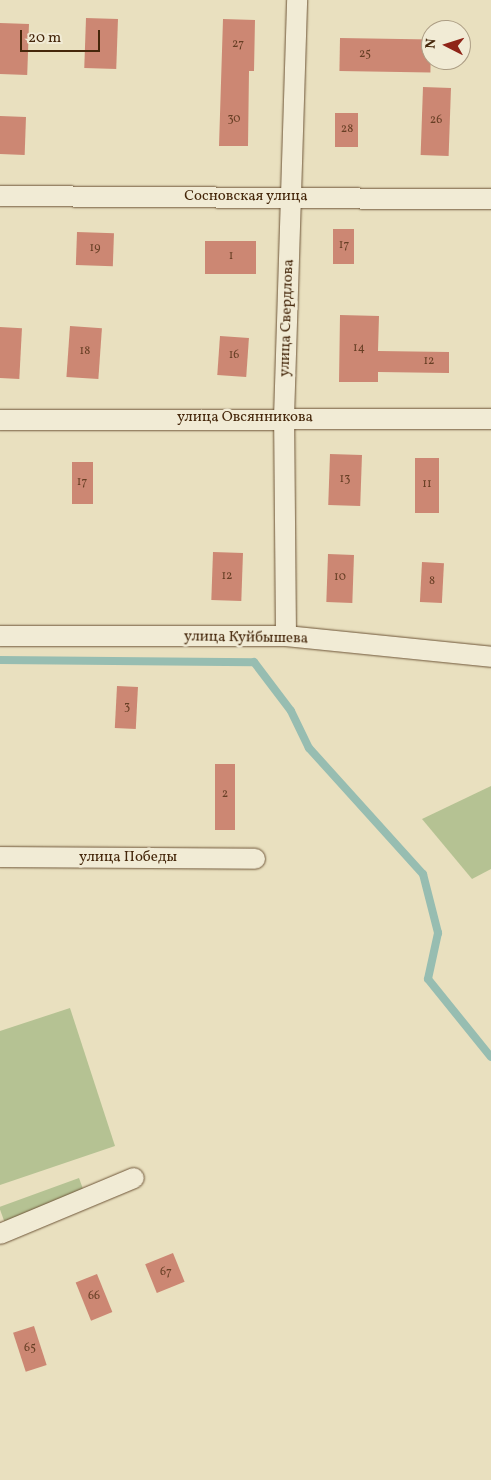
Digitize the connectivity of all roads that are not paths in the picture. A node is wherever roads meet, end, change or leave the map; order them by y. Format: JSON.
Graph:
{"nodes":[{"id":1,"x":297,"y":0,"type":"edge"},
{"id":2,"x":0,"y":196,"type":"edge"},
{"id":3,"x":291,"y":196,"type":"junction"},
{"id":4,"x":491,"y":199,"type":"edge"},
{"id":5,"x":284,"y":418,"type":"junction"},
{"id":6,"x":491,"y":419,"type":"edge"},
{"id":7,"x":0,"y":420,"type":"edge"},
{"id":8,"x":0,"y":636,"type":"edge"},
{"id":9,"x":286,"y":636,"type":"junction"},
{"id":10,"x":491,"y":657,"type":"edge"},
{"id":11,"x":0,"y":857,"type":"edge"},
{"id":12,"x":255,"y":859,"type":"dead end"},
{"id":13,"x":134,"y":1178,"type":"dead end"},
{"id":14,"x":0,"y":1234,"type":"edge"}],
"edges":[{"from":1,"to":3,"type":"street","name":"улица Свердлова"},
{"from":2,"to":3,"type":"street","name":"Сосновская улица"},
{"from":3,"to":4,"type":"street","name":"Сосновская улица"},
{"from":3,"to":5,"type":"street","name":"улица Свердлова"},
{"from":5,"to":6,"type":"street","name":"улица Овсянникова"},
{"from":5,"to":7,"type":"street","name":"улица Овсянникова"},
{"from":5,"to":9,"type":"street","name":"улица Свердлова"},
{"from":8,"to":9,"type":"street","name":"улица Куйбышева"},
{"from":9,"to":10,"type":"street","name":"улица Куйбышева"},
{"from":11,"to":12,"type":"street","name":"улица Победы"},
{"from":13,"to":14,"type":"street"}]}
